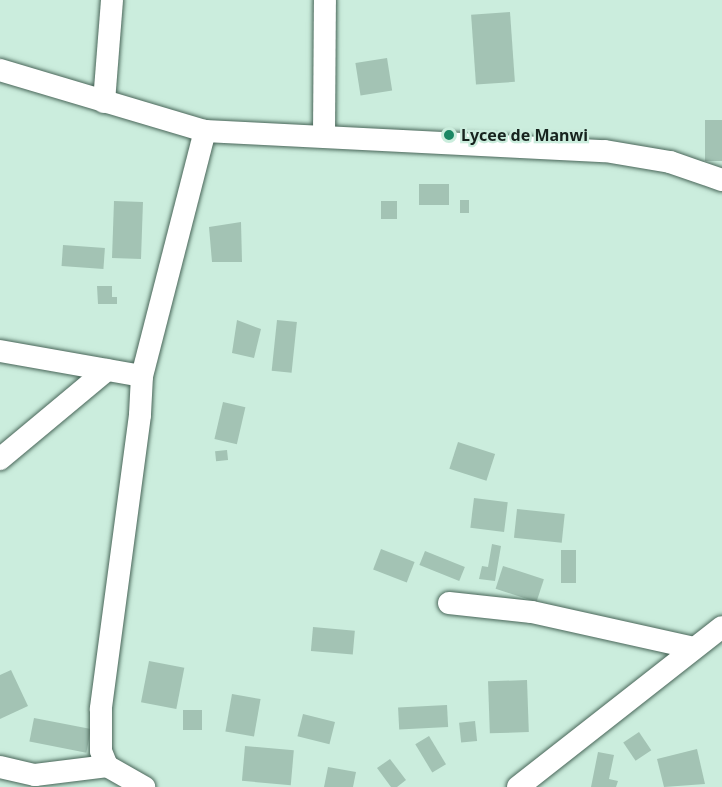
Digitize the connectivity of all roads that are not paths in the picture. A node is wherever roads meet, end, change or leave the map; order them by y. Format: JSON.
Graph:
{"nodes":[{"id":1,"x":112,"y":0,"type":"edge"},
{"id":2,"x":325,"y":0,"type":"edge"},
{"id":3,"x":0,"y":70,"type":"edge"},
{"id":4,"x":104,"y":102,"type":"junction"},
{"id":5,"x":205,"y":130,"type":"junction"},
{"id":6,"x":324,"y":134,"type":"junction"},
{"id":7,"x":722,"y":180,"type":"edge"},
{"id":8,"x":0,"y":351,"type":"edge"},
{"id":9,"x":107,"y":370,"type":"junction"},
{"id":10,"x":142,"y":376,"type":"junction"},
{"id":11,"x":0,"y":459,"type":"edge"},
{"id":12,"x":449,"y":603,"type":"dead end"},
{"id":13,"x":722,"y":627,"type":"edge"},
{"id":14,"x":694,"y":648,"type":"junction"},
{"id":15,"x":107,"y":766,"type":"junction"},
{"id":16,"x":0,"y":767,"type":"edge"},
{"id":17,"x":144,"y":787,"type":"edge"},
{"id":18,"x":518,"y":787,"type":"edge"}],
"edges":[{"from":1,"to":4,"type":"street"},
{"from":2,"to":6,"type":"street"},
{"from":3,"to":4,"type":"street"},
{"from":4,"to":5,"type":"street"},
{"from":5,"to":6,"type":"street"},
{"from":5,"to":10,"type":"street"},
{"from":6,"to":7,"type":"street"},
{"from":8,"to":9,"type":"street"},
{"from":9,"to":10,"type":"street"},
{"from":9,"to":11,"type":"street"},
{"from":10,"to":15,"type":"street"},
{"from":12,"to":14,"type":"street"},
{"from":13,"to":14,"type":"street"},
{"from":14,"to":18,"type":"street"},
{"from":15,"to":16,"type":"street"},
{"from":15,"to":17,"type":"street"}]}
